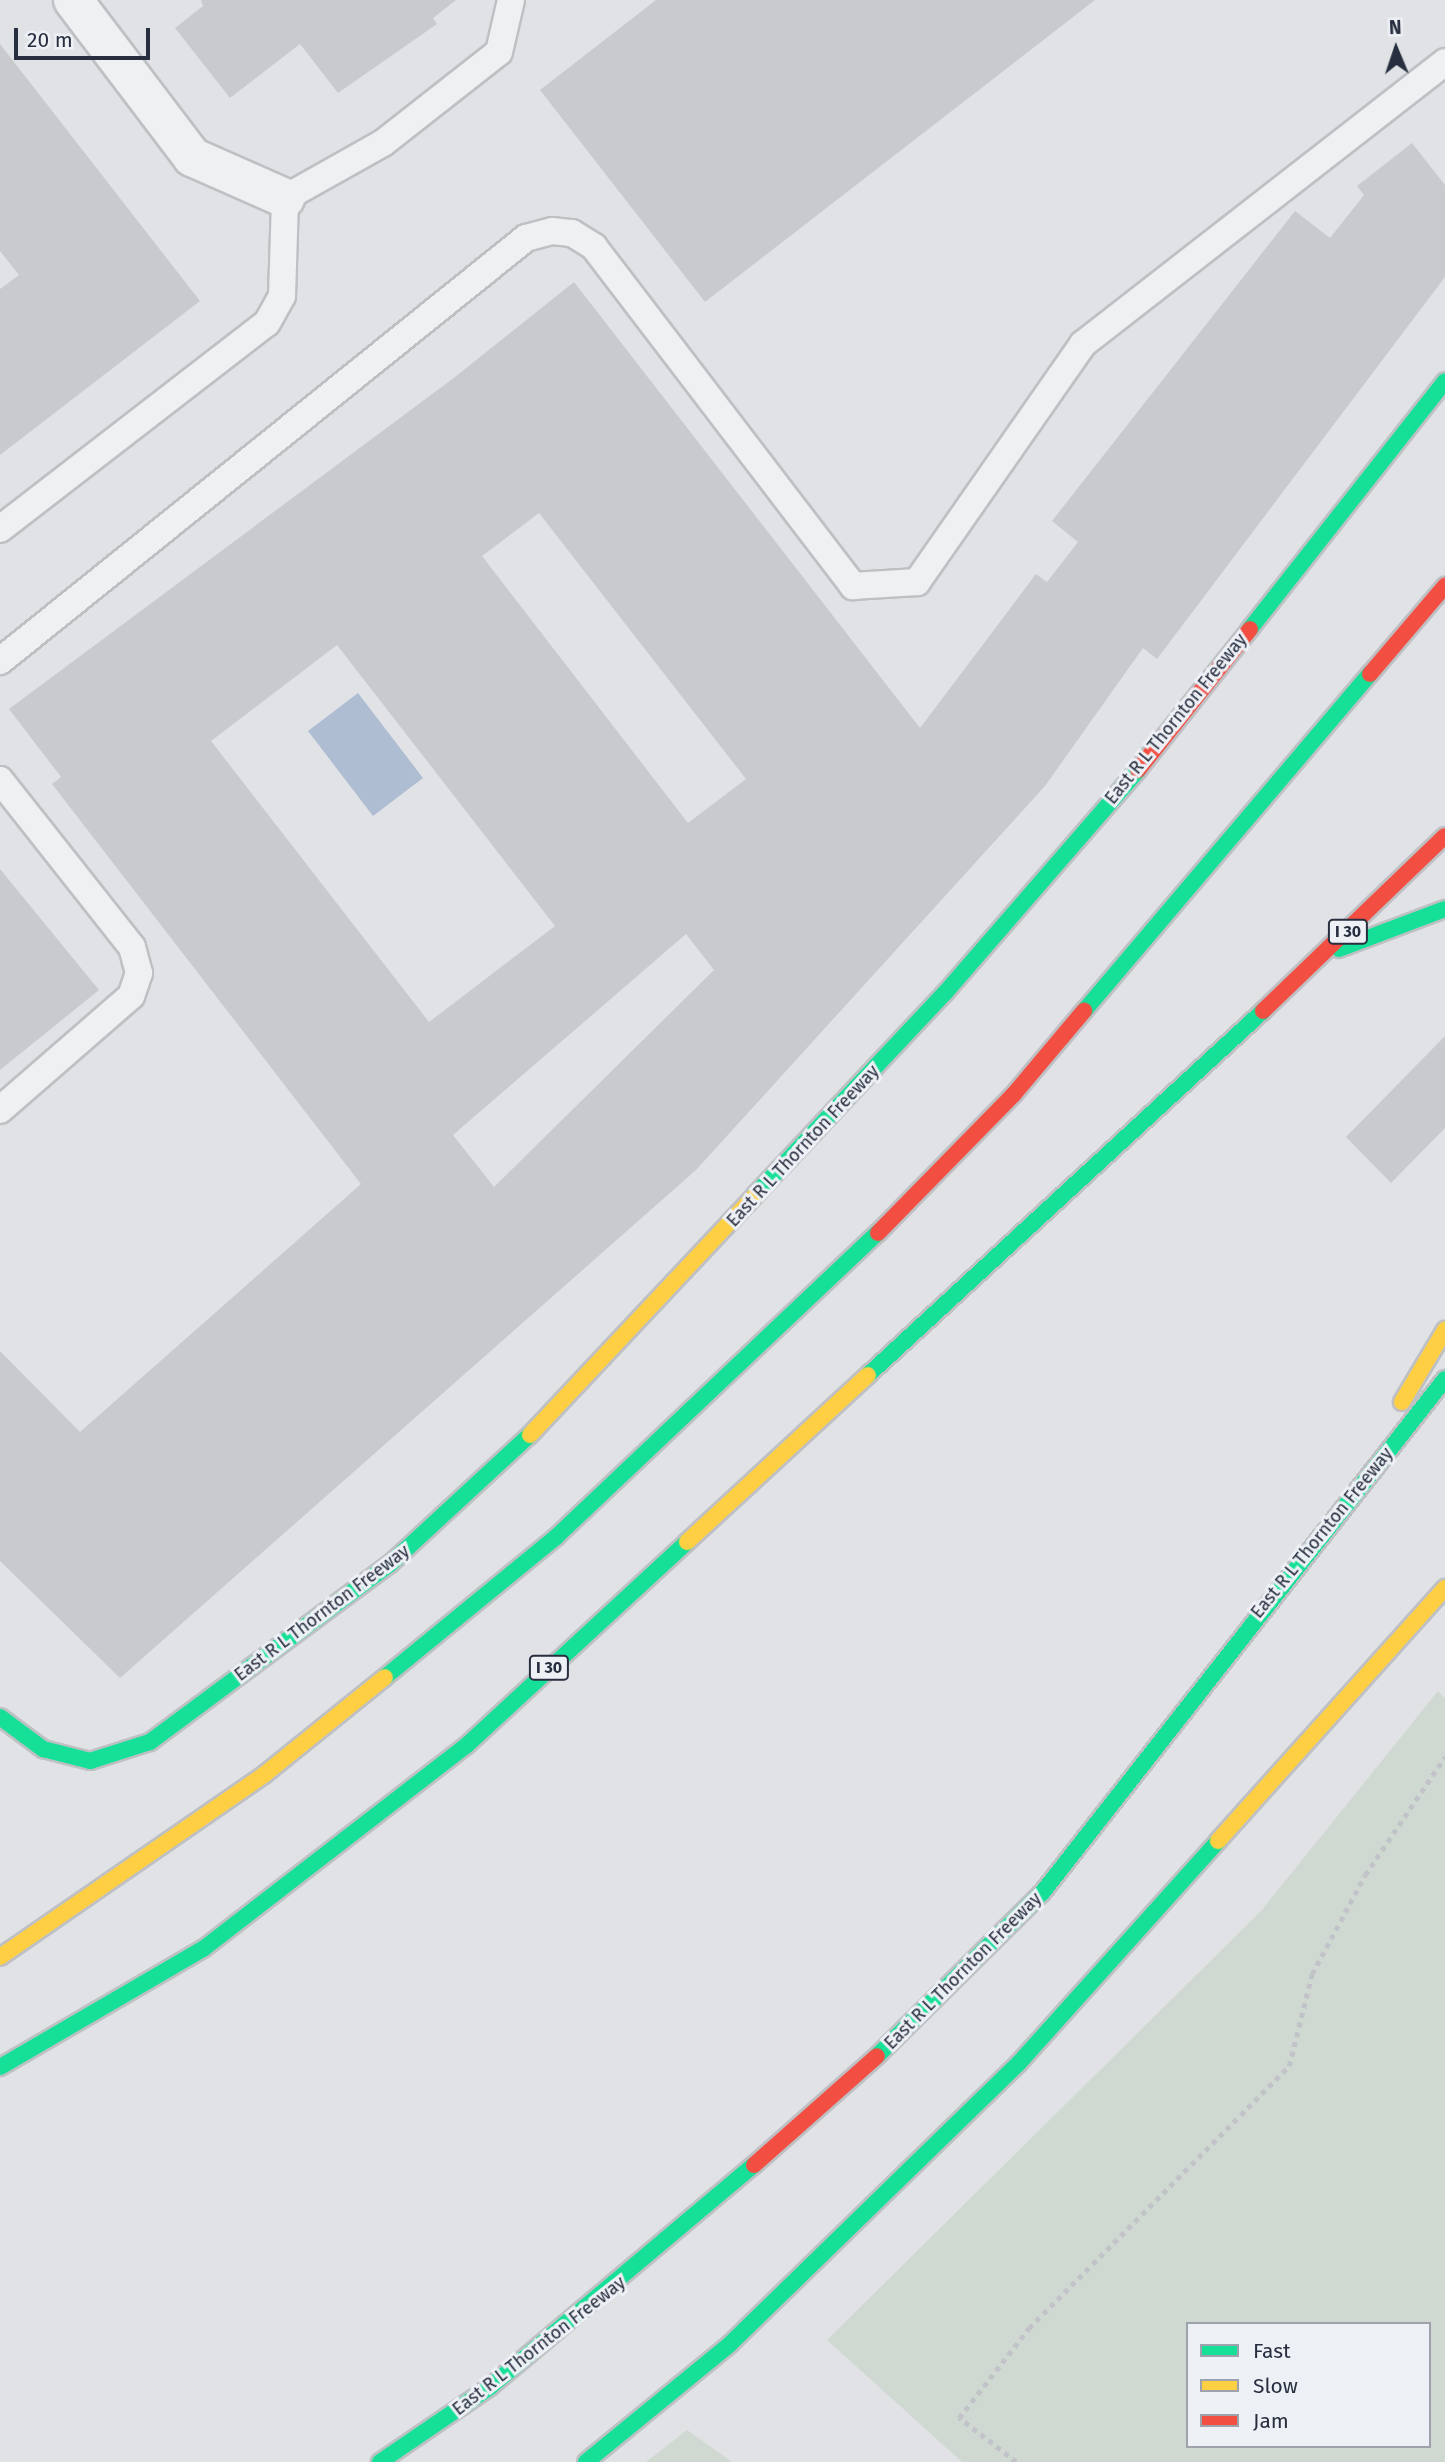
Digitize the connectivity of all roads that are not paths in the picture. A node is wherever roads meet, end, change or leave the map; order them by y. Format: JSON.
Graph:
{"nodes":[{"id":1,"x":73,"y":0,"type":"edge"},
{"id":2,"x":511,"y":0,"type":"edge"},
{"id":3,"x":1445,"y":62,"type":"edge"},
{"id":4,"x":285,"y":198,"type":"junction"},
{"id":5,"x":1445,"y":381,"type":"edge"},
{"id":6,"x":0,"y":530,"type":"edge"},
{"id":7,"x":1438,"y":568,"type":"dead end"},
{"id":8,"x":1445,"y":586,"type":"edge"},
{"id":9,"x":0,"y":661,"type":"edge"},
{"id":10,"x":1361,"y":687,"type":"junction"},
{"id":11,"x":0,"y":780,"type":"edge"},
{"id":12,"x":1445,"y":836,"type":"edge"},
{"id":13,"x":1445,"y":909,"type":"edge"},
{"id":14,"x":1326,"y":953,"type":"junction"},
{"id":15,"x":0,"y":1110,"type":"edge"},
{"id":16,"x":1445,"y":1330,"type":"edge"},
{"id":17,"x":1445,"y":1379,"type":"edge"},
{"id":18,"x":1328,"y":1523,"type":"junction"},
{"id":19,"x":1445,"y":1588,"type":"edge"},
{"id":20,"x":0,"y":1717,"type":"edge"},
{"id":21,"x":0,"y":1957,"type":"edge"},
{"id":22,"x":0,"y":2067,"type":"edge"},
{"id":23,"x":380,"y":2462,"type":"edge"},
{"id":24,"x":586,"y":2462,"type":"edge"}],
"edges":[{"from":1,"to":4,"type":"street"},
{"from":2,"to":4,"type":"lane"},
{"from":3,"to":9,"type":"lane"},
{"from":4,"to":6,"type":"lane"},
{"from":5,"to":20,"type":"main road","name":"East R L Thornton Freeway"},
{"from":7,"to":10,"type":"main road"},
{"from":8,"to":10,"type":"main road"},
{"from":10,"to":21,"type":"main road"},
{"from":11,"to":15,"type":"lane"},
{"from":12,"to":14,"type":"main road","number":"I 30"},
{"from":13,"to":14,"type":"main road"},
{"from":14,"to":22,"type":"main road","number":"I 30"},
{"from":16,"to":18,"type":"main road"},
{"from":17,"to":18,"type":"main road","name":"East R L Thornton Freeway"},
{"from":18,"to":23,"type":"main road","name":"East R L Thornton Freeway"},
{"from":19,"to":24,"type":"main road"}]}
